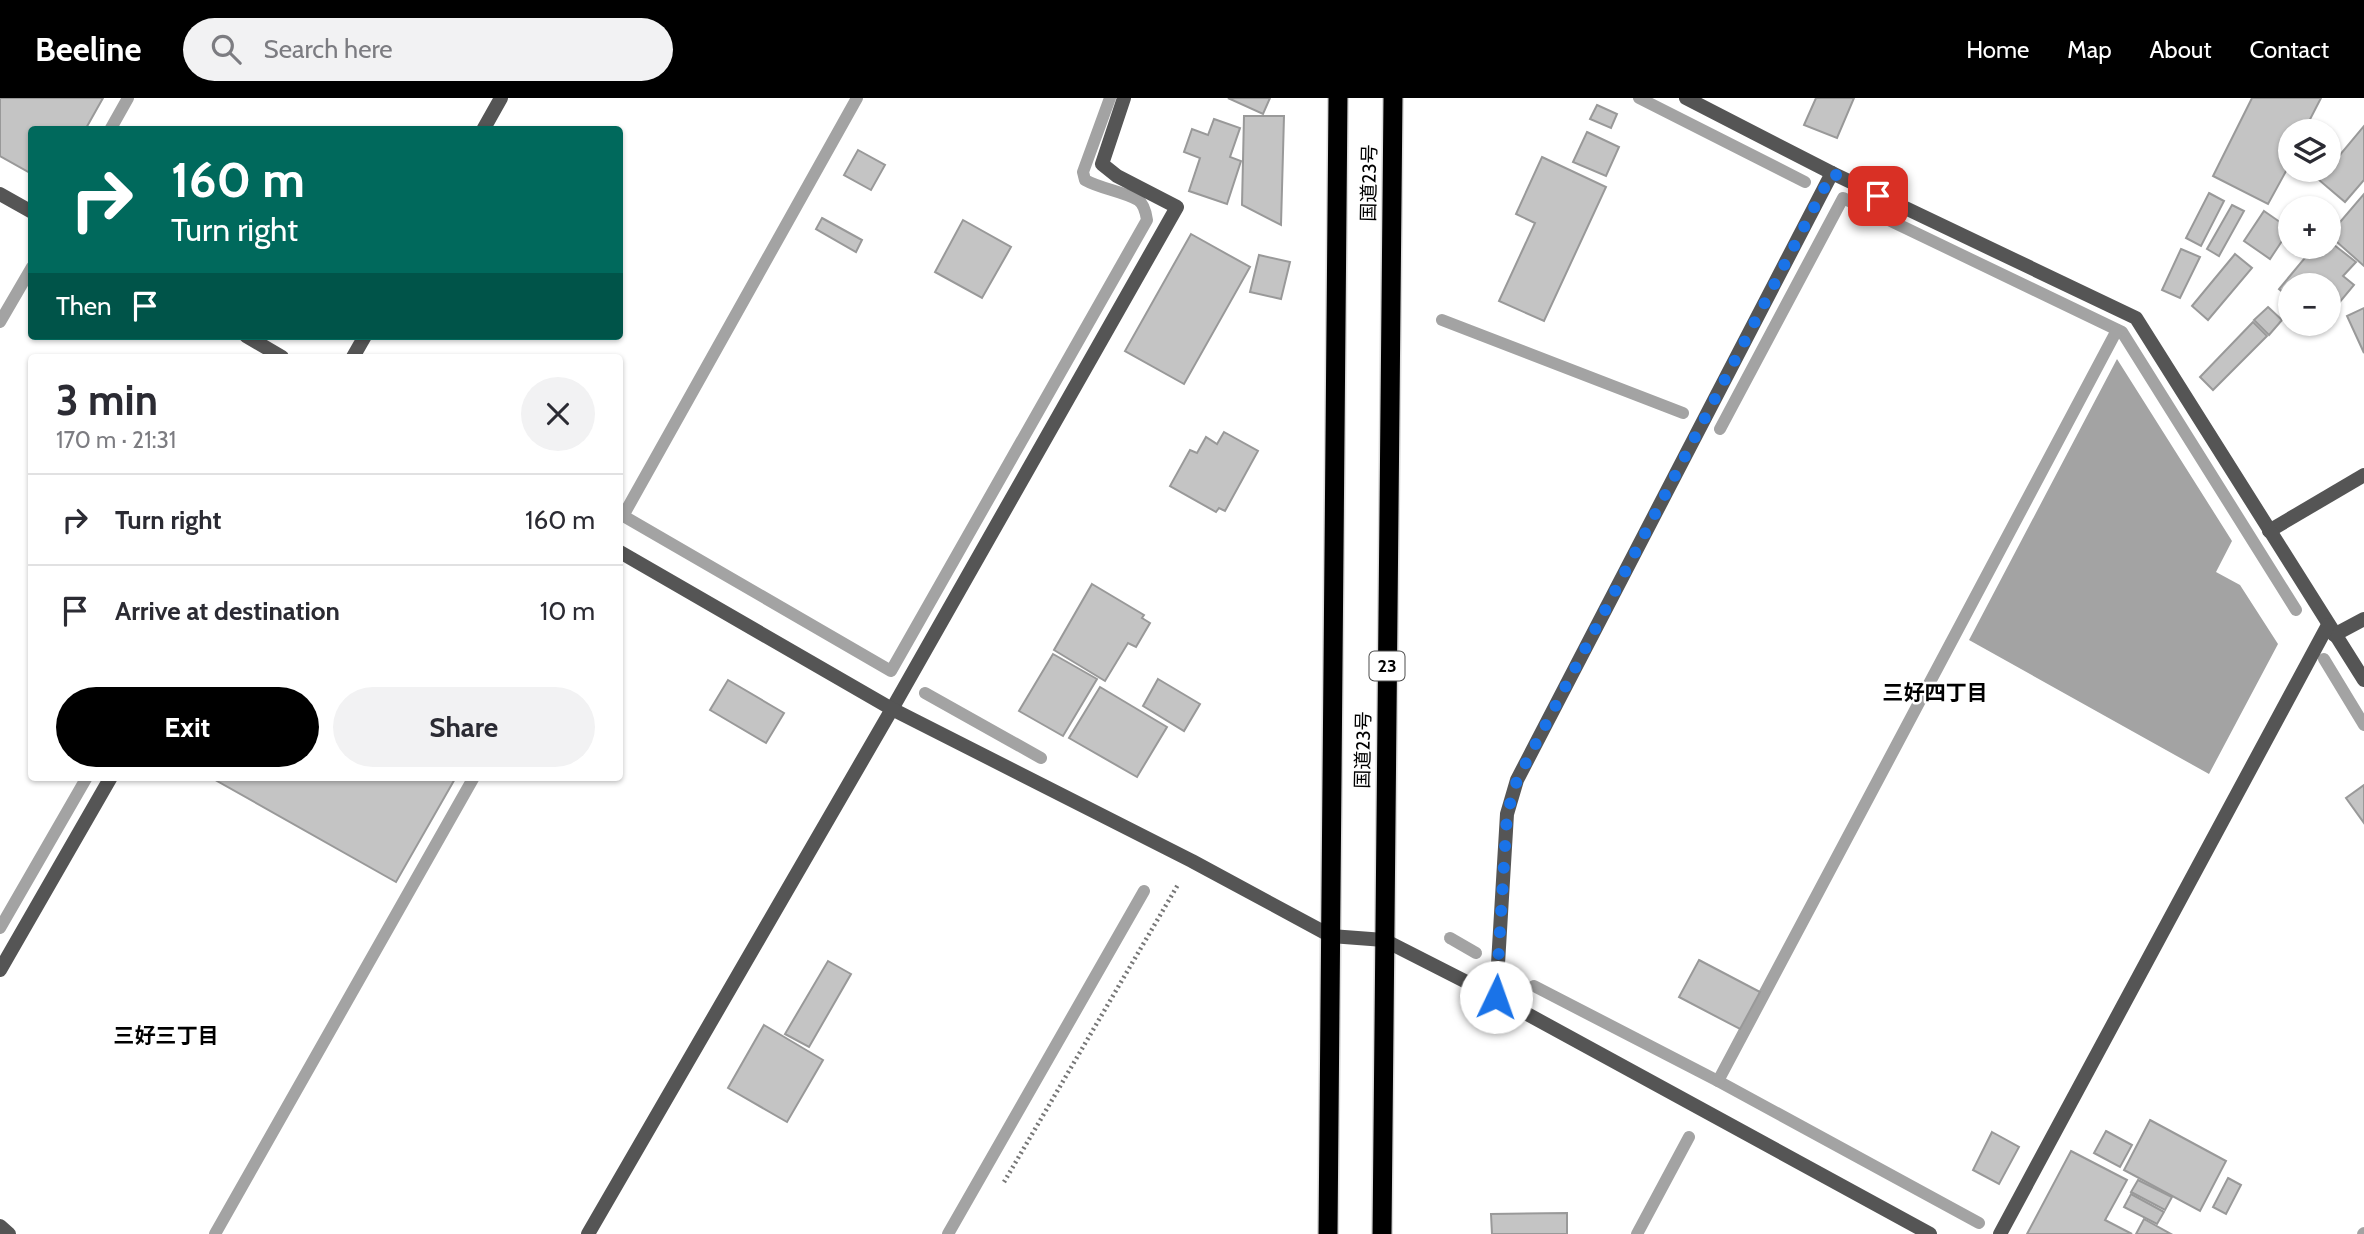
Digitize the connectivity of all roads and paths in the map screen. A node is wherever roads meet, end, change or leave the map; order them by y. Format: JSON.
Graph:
{"nodes":[{"id":1,"x":501,"y":98,"type":"edge"},
{"id":2,"x":1124,"y":98,"type":"edge"},
{"id":3,"x":1338,"y":98,"type":"edge"},
{"id":4,"x":1393,"y":98,"type":"edge"},
{"id":5,"x":1686,"y":98,"type":"edge"},
{"id":6,"x":485,"y":126,"type":"edge"},
{"id":7,"x":1832,"y":173,"type":"junction"},
{"id":8,"x":0,"y":194,"type":"edge"},
{"id":9,"x":28,"y":210,"type":"edge"},
{"id":10,"x":253,"y":340,"type":"edge"},
{"id":11,"x":277,"y":354,"type":"edge"},
{"id":12,"x":2364,"y":475,"type":"edge"},
{"id":13,"x":2269,"y":531,"type":"junction"},
{"id":14,"x":623,"y":554,"type":"edge"},
{"id":15,"x":2364,"y":619,"type":"edge"},
{"id":16,"x":2331,"y":630,"type":"junction"},
{"id":17,"x":2364,"y":680,"type":"edge"},
{"id":18,"x":892,"y":709,"type":"junction"},
{"id":19,"x":109,"y":781,"type":"edge"},
{"id":20,"x":1192,"y":861,"type":"junction"},
{"id":21,"x":1331,"y":936,"type":"junction"},
{"id":22,"x":1384,"y":940,"type":"junction"},
{"id":23,"x":0,"y":970,"type":"edge"},
{"id":24,"x":1496,"y":997,"type":"junction"},
{"id":25,"x":1004,"y":1182,"type":"dead end"},
{"id":26,"x":0,"y":1226,"type":"edge"},
{"id":27,"x":9,"y":1234,"type":"edge"},
{"id":28,"x":587,"y":1234,"type":"edge"},
{"id":29,"x":1328,"y":1234,"type":"edge"},
{"id":30,"x":1382,"y":1234,"type":"edge"},
{"id":31,"x":1930,"y":1234,"type":"edge"},
{"id":32,"x":2000,"y":1234,"type":"edge"}],
"edges":[{"from":1,"to":6,"type":"street"},
{"from":2,"to":18,"type":"street"},
{"from":3,"to":21,"type":"highway","name":"国道23号"},
{"from":4,"to":22,"type":"highway","name":"国道23号","number":"23"},
{"from":5,"to":7,"type":"street"},
{"from":7,"to":13,"type":"street"},
{"from":7,"to":24,"type":"street"},
{"from":8,"to":9,"type":"street"},
{"from":10,"to":11,"type":"street"},
{"from":12,"to":13,"type":"street"},
{"from":13,"to":16,"type":"street"},
{"from":14,"to":18,"type":"street"},
{"from":15,"to":16,"type":"street"},
{"from":16,"to":17,"type":"street"},
{"from":16,"to":32,"type":"street"},
{"from":18,"to":20,"type":"street"},
{"from":18,"to":28,"type":"street"},
{"from":19,"to":23,"type":"street"},
{"from":20,"to":21,"type":"street"},
{"from":20,"to":25,"type":"path"},
{"from":21,"to":22,"type":"street"},
{"from":21,"to":29,"type":"highway","name":"国道23号"},
{"from":22,"to":24,"type":"street"},
{"from":22,"to":30,"type":"highway","name":"国道23号","number":"23"},
{"from":24,"to":31,"type":"street"},
{"from":26,"to":27,"type":"street"}]}
